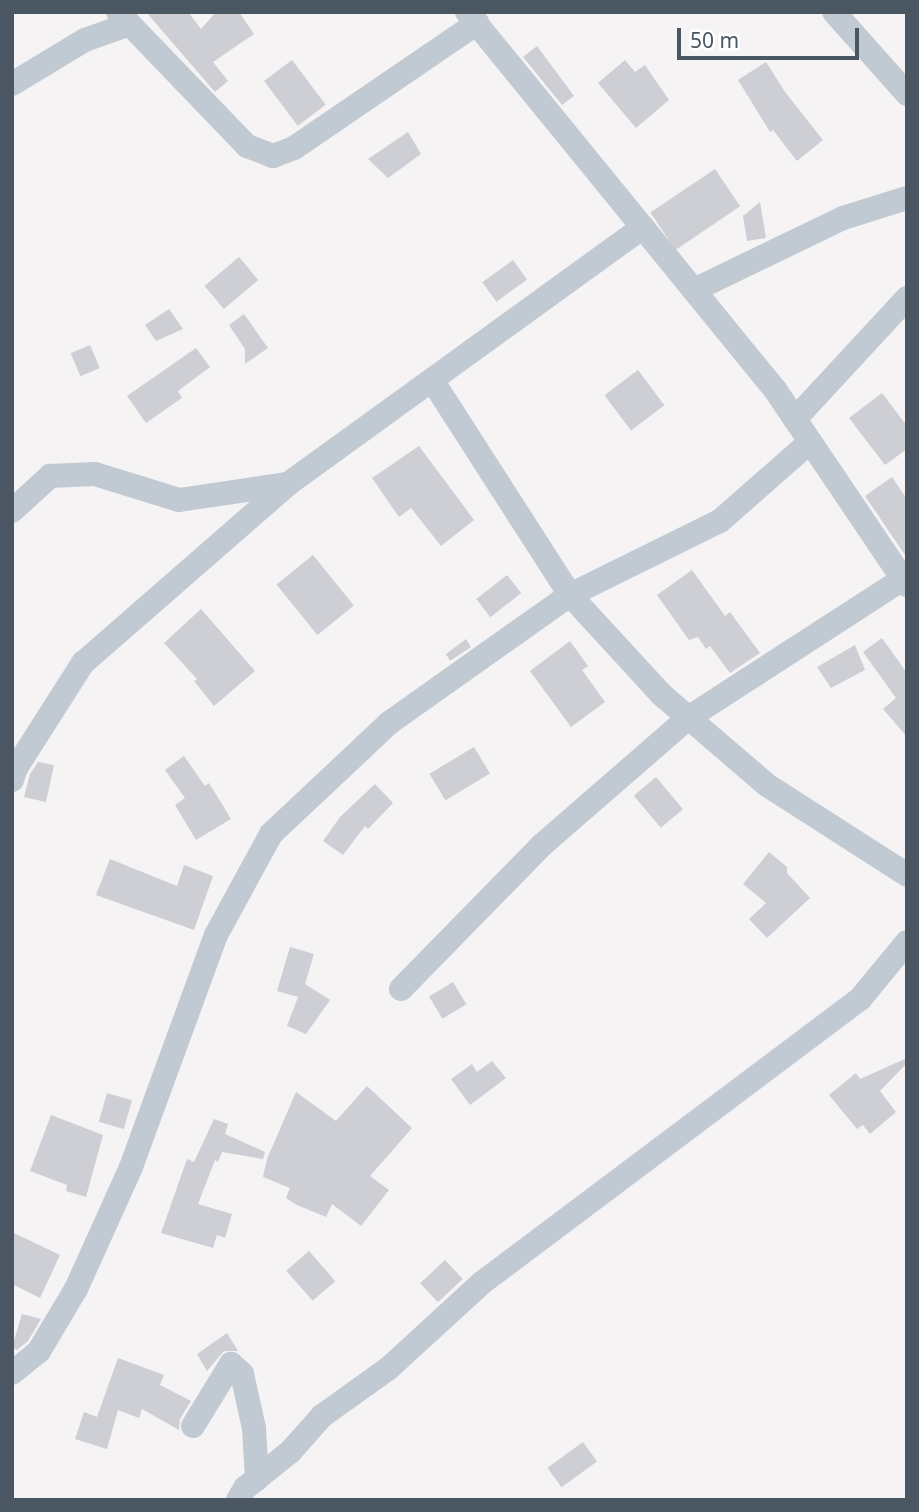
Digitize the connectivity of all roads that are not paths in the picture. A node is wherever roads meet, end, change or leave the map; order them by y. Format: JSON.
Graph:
{"nodes":[{"id":1,"x":834,"y":12,"type":"edge"},
{"id":2,"x":122,"y":18,"type":"edge"},
{"id":3,"x":472,"y":18,"type":"edge"},
{"id":4,"x":12,"y":84,"type":"edge"},
{"id":5,"x":907,"y":94,"type":"edge"},
{"id":6,"x":907,"y":198,"type":"edge"},
{"id":7,"x":643,"y":227,"type":"junction"},
{"id":8,"x":694,"y":290,"type":"junction"},
{"id":9,"x":907,"y":298,"type":"edge"},
{"id":10,"x":432,"y":380,"type":"junction"},
{"id":11,"x":795,"y":419,"type":"junction"},
{"id":12,"x":810,"y":442,"type":"junction"},
{"id":13,"x":288,"y":484,"type":"junction"},
{"id":14,"x":12,"y":511,"type":"edge"},
{"id":15,"x":904,"y":582,"type":"edge"},
{"id":16,"x":570,"y":595,"type":"junction"},
{"id":17,"x":688,"y":718,"type":"junction"},
{"id":18,"x":12,"y":780,"type":"edge"},
{"id":19,"x":907,"y":875,"type":"edge"},
{"id":20,"x":907,"y":943,"type":"edge"},
{"id":21,"x":401,"y":989,"type":"dead end"},
{"id":22,"x":12,"y":1373,"type":"edge"},
{"id":23,"x":193,"y":1426,"type":"dead end"},
{"id":24,"x":257,"y":1479,"type":"junction"},
{"id":25,"x":238,"y":1500,"type":"edge"}],
"edges":[{"from":1,"to":5,"type":"street"},
{"from":2,"to":3,"type":"street"},
{"from":2,"to":4,"type":"street"},
{"from":3,"to":7,"type":"street"},
{"from":6,"to":8,"type":"street"},
{"from":7,"to":8,"type":"street"},
{"from":7,"to":10,"type":"street"},
{"from":8,"to":11,"type":"street"},
{"from":9,"to":11,"type":"street"},
{"from":10,"to":13,"type":"street"},
{"from":10,"to":16,"type":"street"},
{"from":11,"to":12,"type":"street"},
{"from":12,"to":15,"type":"street"},
{"from":12,"to":16,"type":"street"},
{"from":13,"to":14,"type":"street"},
{"from":13,"to":18,"type":"street"},
{"from":15,"to":17,"type":"street"},
{"from":16,"to":17,"type":"street"},
{"from":16,"to":22,"type":"street"},
{"from":17,"to":19,"type":"street"},
{"from":17,"to":21,"type":"street"},
{"from":20,"to":24,"type":"street"},
{"from":23,"to":24,"type":"street"},
{"from":24,"to":25,"type":"street"}]}
